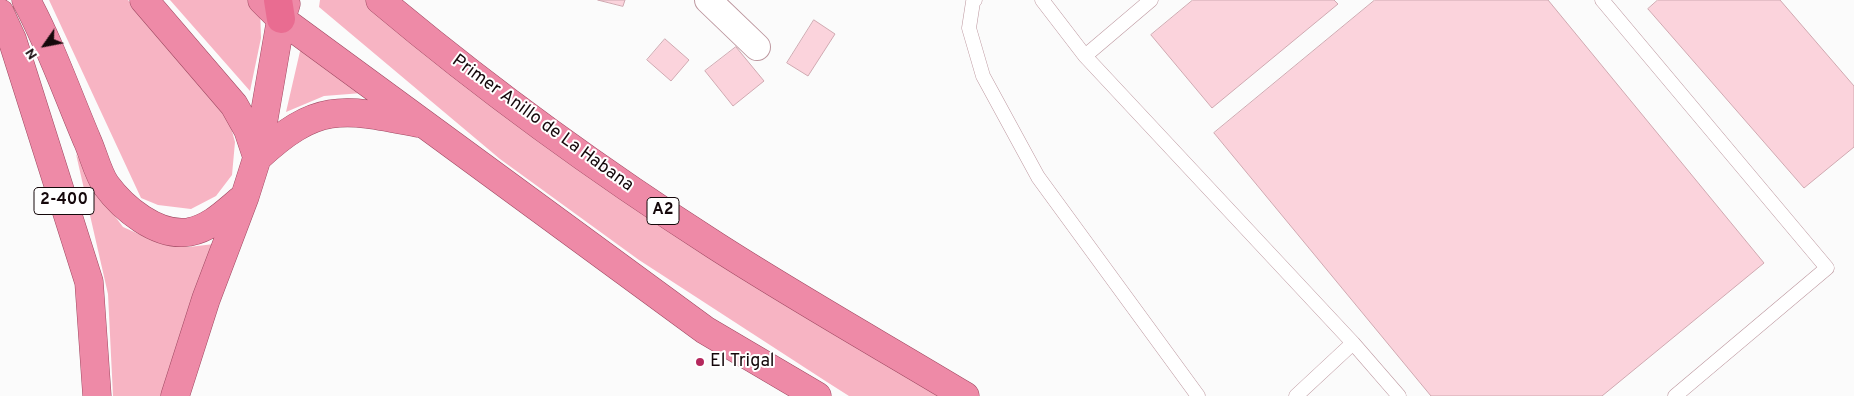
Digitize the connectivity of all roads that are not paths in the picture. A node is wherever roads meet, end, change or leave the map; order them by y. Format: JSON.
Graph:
{"nodes":[{"id":1,"x":26,"y":0,"type":"edge"},
{"id":2,"x":144,"y":0,"type":"edge"},
{"id":3,"x":380,"y":0,"type":"edge"},
{"id":4,"x":708,"y":0,"type":"edge"},
{"id":5,"x":975,"y":0,"type":"edge"},
{"id":6,"x":1042,"y":0,"type":"edge"},
{"id":7,"x":1151,"y":0,"type":"edge"},
{"id":8,"x":1602,"y":0,"type":"edge"},
{"id":9,"x":277,"y":5,"type":"edge"},
{"id":10,"x":0,"y":13,"type":"edge"},
{"id":11,"x":757,"y":47,"type":"dead end"},
{"id":12,"x":1085,"y":56,"type":"junction"},
{"id":13,"x":424,"y":124,"type":"junction"},
{"id":14,"x":257,"y":158,"type":"junction"},
{"id":15,"x":245,"y":196,"type":"junction"},
{"id":16,"x":1353,"y":343,"type":"junction"},
{"id":17,"x":97,"y":396,"type":"edge"},
{"id":18,"x":175,"y":396,"type":"edge"},
{"id":19,"x":817,"y":396,"type":"edge"},
{"id":20,"x":965,"y":396,"type":"edge"},
{"id":21,"x":1198,"y":396,"type":"edge"},
{"id":22,"x":1296,"y":396,"type":"edge"},
{"id":23,"x":1399,"y":396,"type":"edge"},
{"id":24,"x":1675,"y":396,"type":"edge"}],
"edges":[{"from":1,"to":15,"type":"highway"},
{"from":2,"to":14,"type":"highway"},
{"from":3,"to":20,"type":"highway","name":"Primer Anillo de La Habana","number":"A2"},
{"from":4,"to":11,"type":"street"},
{"from":5,"to":21,"type":"lane"},
{"from":6,"to":12,"type":"lane"},
{"from":7,"to":12,"type":"lane"},
{"from":8,"to":24,"type":"lane"},
{"from":9,"to":13,"type":"highway"},
{"from":9,"to":14,"type":"highway"},
{"from":10,"to":17,"type":"highway","number":"2-400"},
{"from":12,"to":16,"type":"lane"},
{"from":13,"to":14,"type":"highway"},
{"from":13,"to":19,"type":"highway"},
{"from":14,"to":15,"type":"highway"},
{"from":15,"to":18,"type":"highway"},
{"from":16,"to":22,"type":"lane"},
{"from":16,"to":23,"type":"lane"}]}
